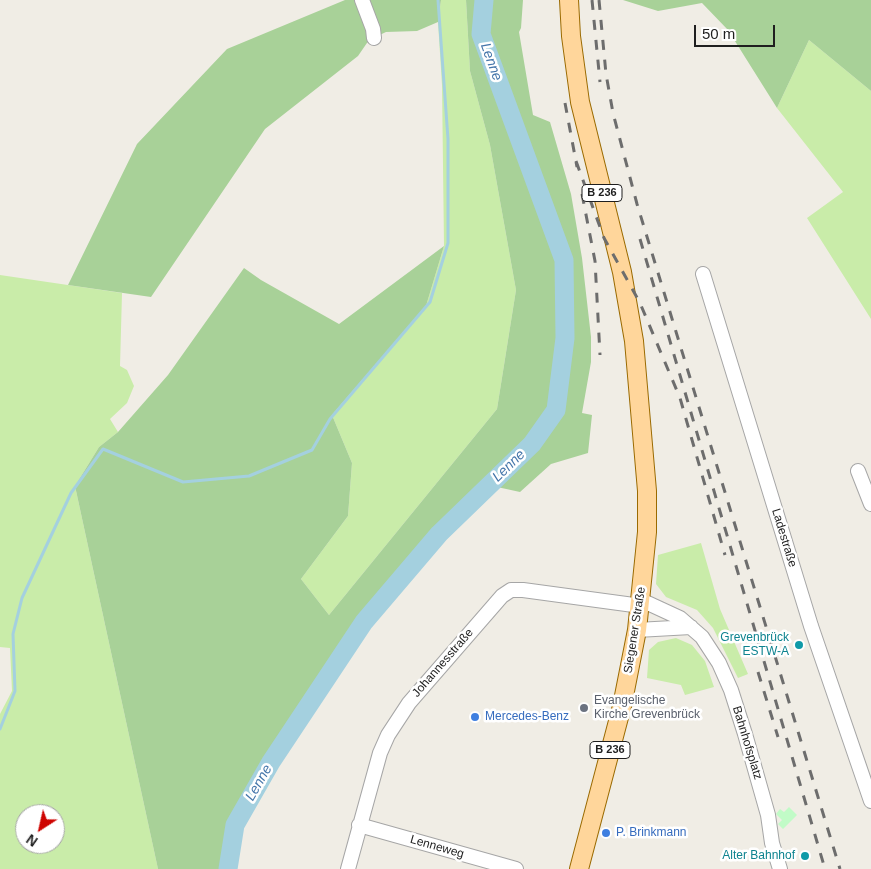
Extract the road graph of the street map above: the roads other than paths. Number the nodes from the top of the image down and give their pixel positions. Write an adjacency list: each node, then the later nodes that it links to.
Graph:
1 (362, 0): 3 (street)
2 (569, 0): 7 (main road, Siegener Straße / B 236)
3 (374, 38)
4 (703, 274): 10 (street, Ladestraße)
5 (858, 471): 6 (street)
6 (871, 504)
7 (641, 603): 8 (street, Bahnhofsplatz); 9 (main road, Siegener Straße / B 236); 11 (street, Johannesstraße)
8 (691, 627): 9 (street); 15 (street, Bahnhofsplatz)
9 (637, 630): 14 (main road, Siegener Straße / B 236)
10 (871, 801)
11 (359, 825): 12 (street, Johannesstraße); 13 (street, Lenneweg)
12 (348, 869)
13 (516, 869)
14 (579, 869)
15 (780, 869)

